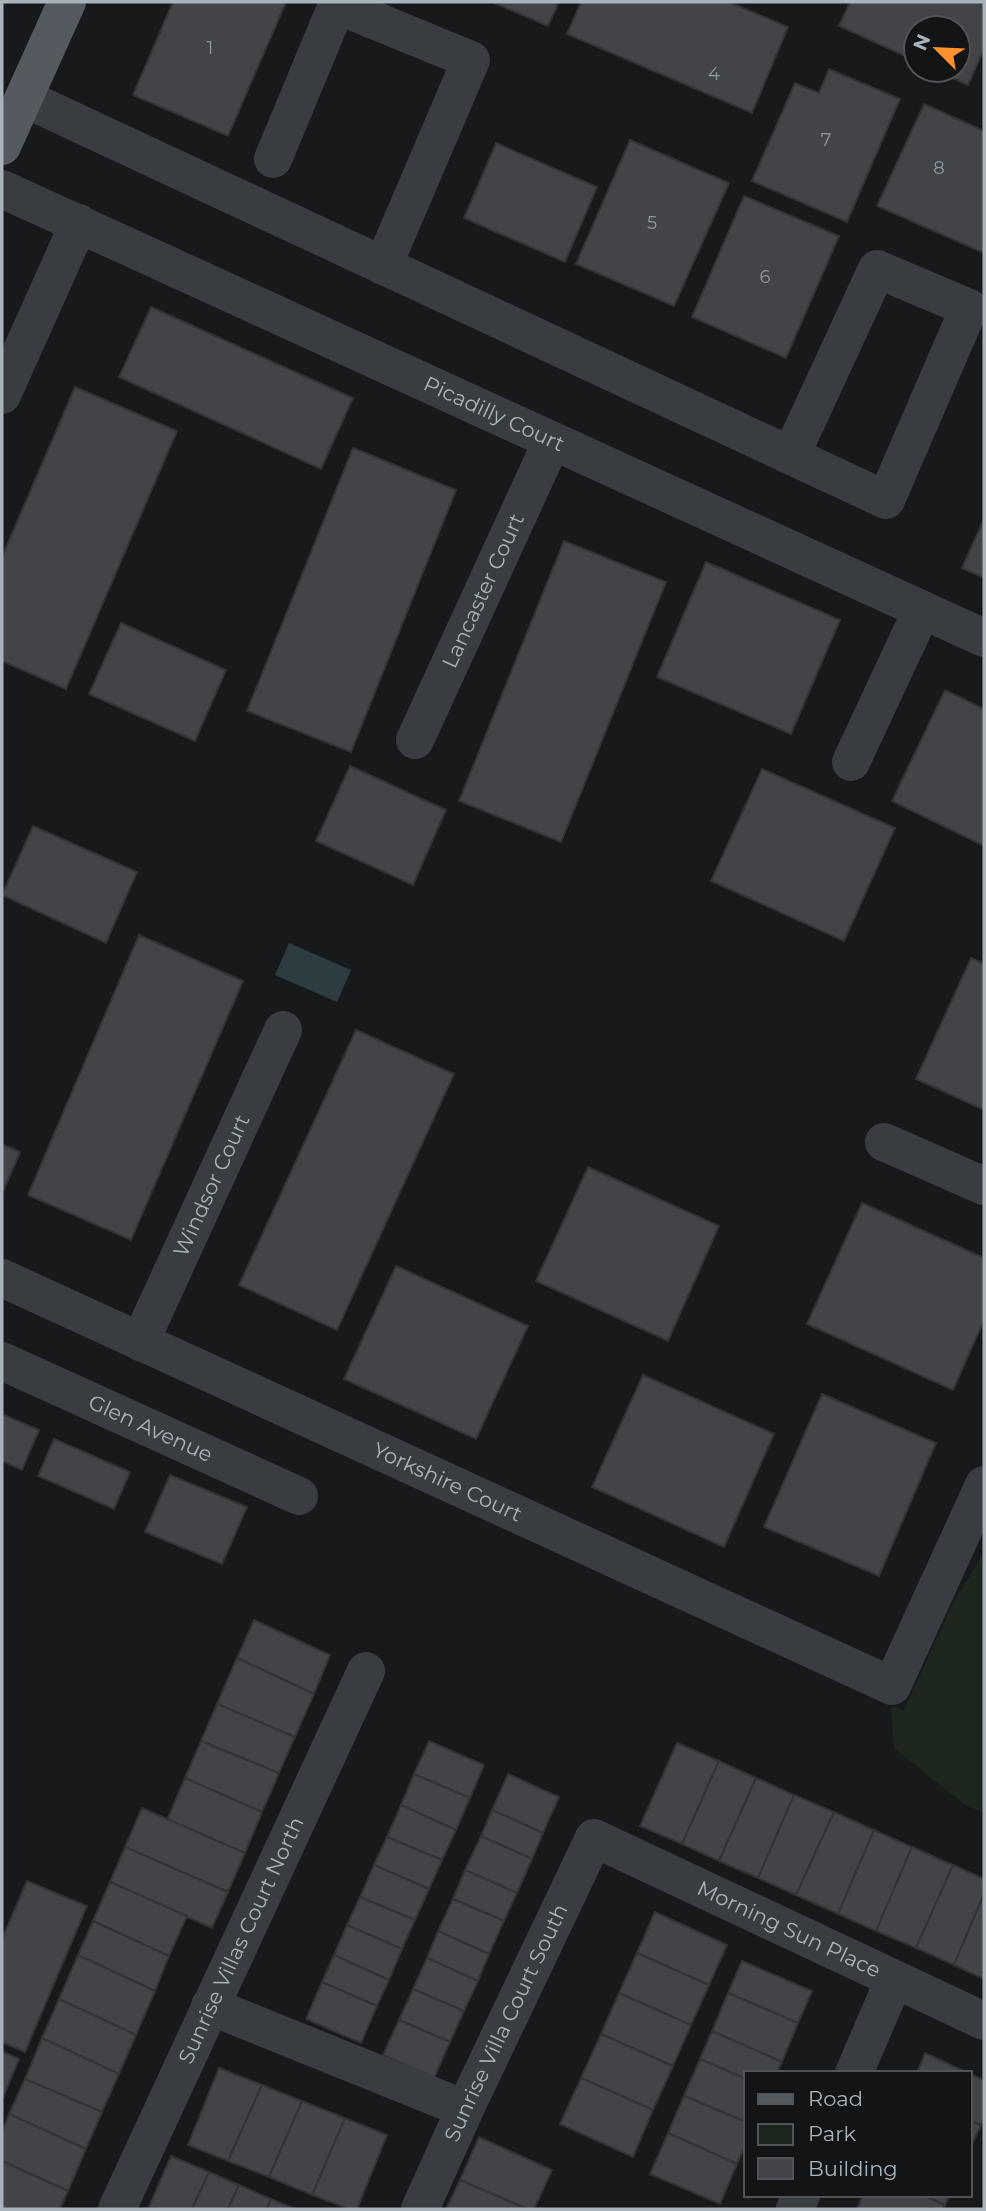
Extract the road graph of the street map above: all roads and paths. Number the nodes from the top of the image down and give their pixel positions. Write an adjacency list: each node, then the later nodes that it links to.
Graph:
1 (67, 2): 2 (main road)
2 (24, 98): 3 (main road); 7 (street)
3 (2, 146)
4 (273, 159): 7 (street)
5 (2, 189): 6 (street, Picadilly Court)
6 (79, 223): 8 (street); 9 (street, Picadilly Court)
7 (383, 266): 10 (street)
8 (2, 395)
9 (552, 441): 11 (street, Picadilly Court); 13 (street, Lancaster Court)
10 (790, 455): 10 (street)
11 (922, 610): 12 (street, Picadilly Court); 14 (street)
12 (984, 638)
13 (415, 740)
14 (851, 762)
15 (283, 1030): 19 (street, Windsor Court)
16 (884, 1142): 17 (street)
17 (984, 1186)
18 (2, 1278): 19 (street, Yorkshire Court)
19 (140, 1342): 21 (street, Yorkshire Court)
20 (2, 1361): 22 (street, Glen Avenue)
21 (984, 1485)
22 (299, 1496)
23 (366, 1671): 26 (street, Sunrise Villas Court North)
24 (594, 1838): 25 (street, Morning Sun Place); 29 (street, Sunrise Villa Court South)
25 (894, 1980): 27 (street, Morning Sun Place); 28 (street)
26 (210, 2006): 29 (street); 30 (street, Sunrise Villas Court North)
27 (984, 2021)
28 (855, 2071)
29 (465, 2109): 31 (street, Sunrise Villa Court South)
30 (117, 2209)
31 (420, 2209)

